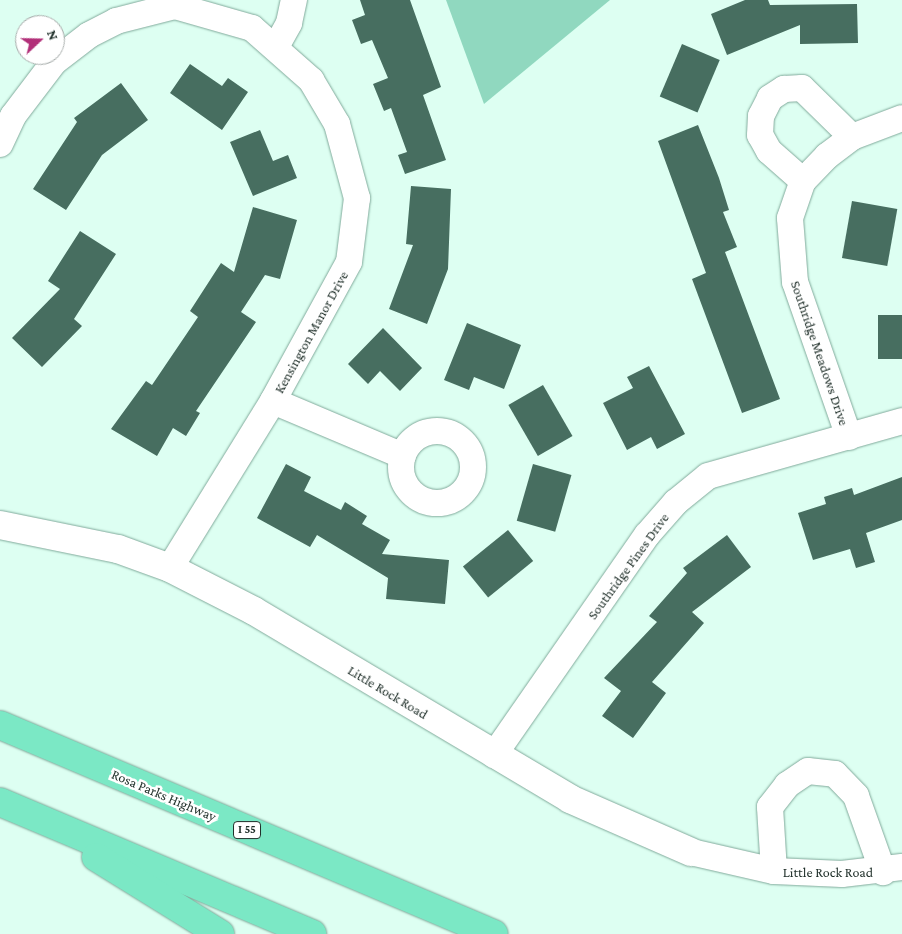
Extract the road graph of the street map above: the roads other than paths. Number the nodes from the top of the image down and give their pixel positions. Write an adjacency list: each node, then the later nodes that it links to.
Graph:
1 (294, 0): 3 (street)
2 (230, 9): 3 (street, Kensington Manor Drive); 6 (street, Kensington Manor Drive)
3 (277, 45): 8 (street, Kensington Manor Drive)
4 (902, 118): 5 (street, Southridge Meadows Drive)
5 (852, 137): 7 (street, Southridge Meadows Drive); 7 (street)
6 (0, 144)
7 (802, 182): 10 (street, Southridge Meadows Drive)
8 (273, 401): 11 (street); 13 (street, Kensington Manor Drive)
9 (902, 421): 10 (street, Southridge Pines Drive)
10 (849, 437): 15 (street, Southridge Pines Drive)
11 (403, 456)
12 (0, 524): 13 (street, Little Rock Road)
13 (170, 568): 15 (street, Little Rock Road)
14 (0, 725): 22 (highway, Rosa Parks Highway / I 55)
15 (494, 755): 17 (street, Little Rock Road)
16 (10, 806): 20 (highway); 21 (highway)
17 (691, 852): 19 (street, Little Rock Road)
18 (892, 870): 19 (street, Little Rock Road); 19 (street, Little Rock Road)
19 (774, 871)
20 (220, 934)
21 (312, 934)
22 (494, 934)

